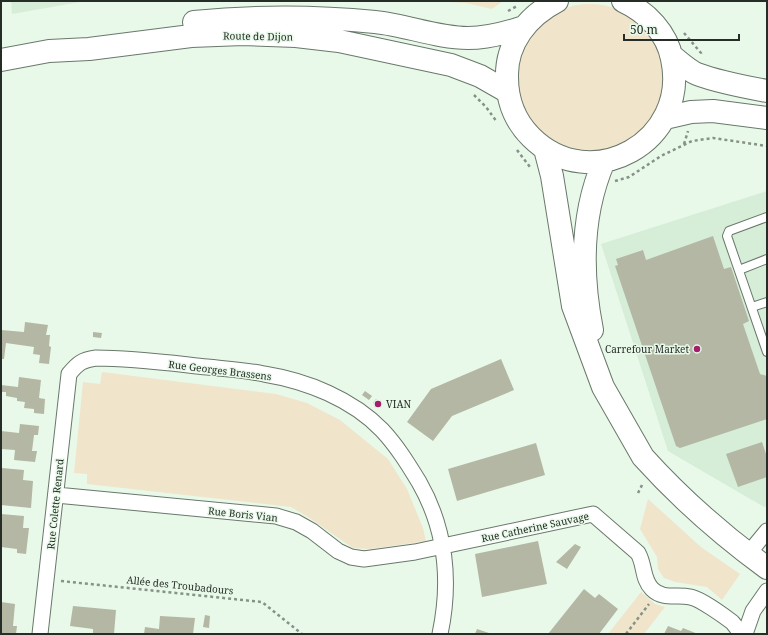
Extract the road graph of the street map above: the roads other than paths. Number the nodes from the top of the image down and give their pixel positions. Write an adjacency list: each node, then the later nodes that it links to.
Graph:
1 (557, 1): 3 (main road)
2 (629, 2): 5 (main road)
3 (524, 26): 4 (main road); 8 (main road)
4 (50, 51): 6 (main road, Route de Dijon); 8 (main road, Route de Dijon)
5 (672, 56): 7 (main road); 9 (main road)
6 (1, 60)
7 (767, 91)
8 (508, 92): 11 (main road)
9 (665, 118): 10 (main road); 12 (main road)
10 (767, 118)
11 (545, 149): 12 (main road); 21 (main road)
12 (604, 161): 21 (main road)
13 (767, 218): 15 (lane)
14 (767, 259): 15 (lane)
15 (739, 270): 17 (lane)
16 (767, 302): 17 (lane)
17 (752, 307): 18 (lane)
18 (765, 340): 19 (lane)
19 (767, 352)
20 (69, 374): 22 (street, Rue Colette Renard); 24 (street, Rue Georges Brassens)
21 (603, 386): 25 (main road)
22 (56, 495): 24 (street, Rue Boris Vian); 28 (street, Rue Colette Renard)
23 (767, 531): 25 (street)
24 (443, 546): 29 (street, Rue Georges Brassens); 30 (street, Rue Catherine Sauvage)
25 (748, 554): 26 (main road)
26 (767, 568)
27 (767, 591): 31 (street)
28 (40, 634)
29 (440, 634)
30 (741, 634)
31 (745, 634)

